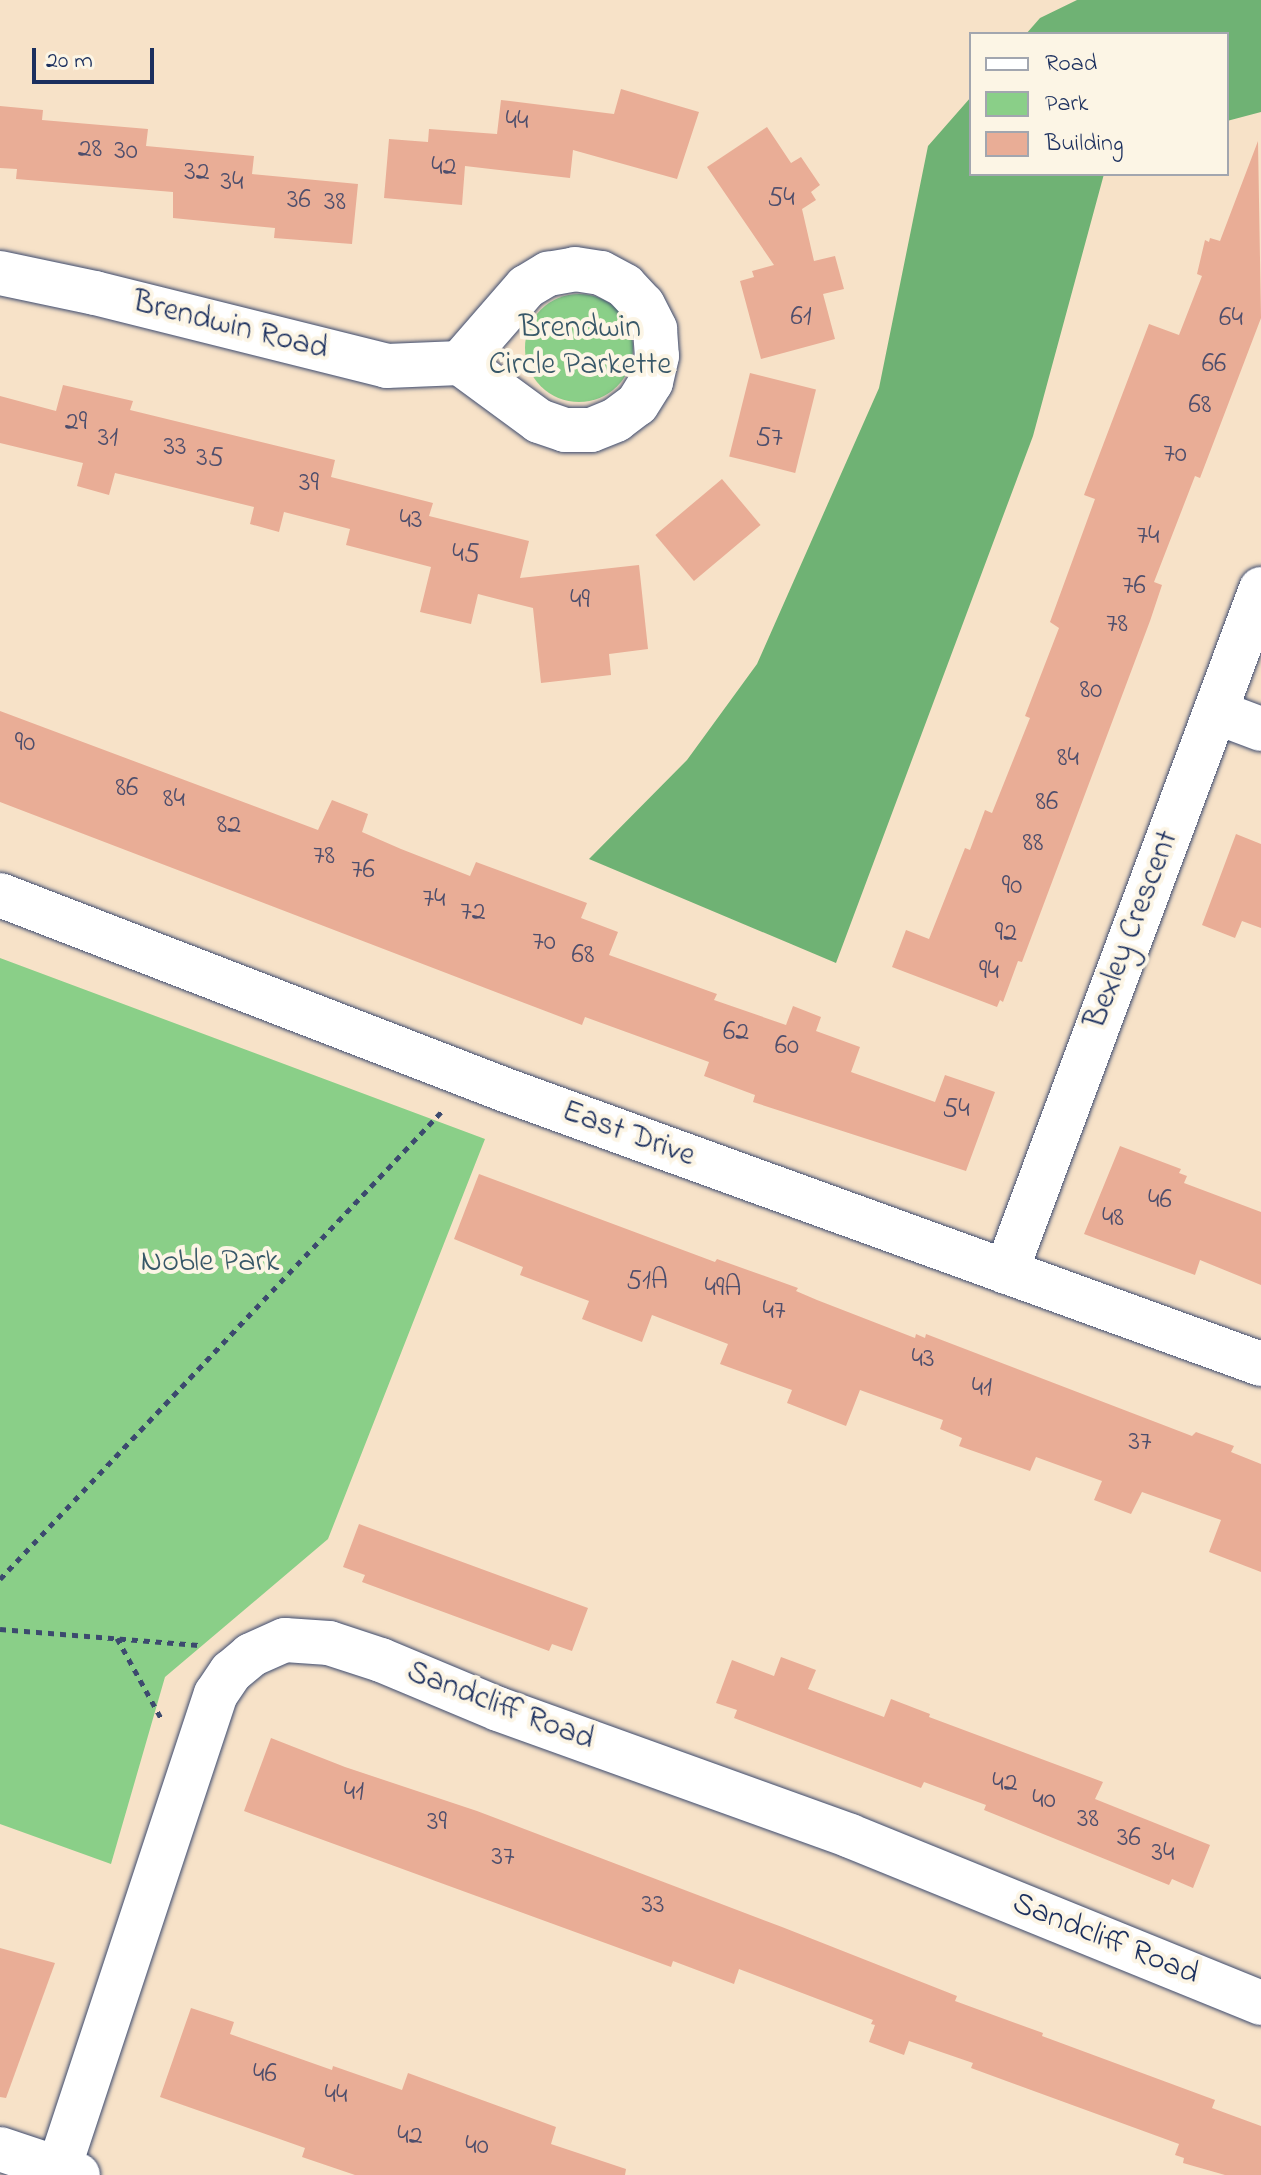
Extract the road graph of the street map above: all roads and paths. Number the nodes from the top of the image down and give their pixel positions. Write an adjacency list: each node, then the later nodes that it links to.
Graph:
1 (0, 273): 2 (street, Brendwin Road)
2 (460, 363)
3 (1261, 589): 4 (street, Bexley Crescent)
4 (1216, 712): 5 (street); 8 (street, Bexley Crescent)
5 (1261, 729)
6 (0, 895): 7 (street, East Drive)
7 (474, 1078): 8 (street, East Drive); 10 (path)
8 (1006, 1272): 9 (street, East Drive)
9 (1261, 1364)
10 (0, 1579)
11 (0, 1629): 12 (path)
12 (116, 1637): 13 (path); 14 (path)
13 (251, 1655): 15 (street, Sandcliff Road); 17 (street, Sandcliff Road)
14 (164, 1723)
15 (1261, 2003)
16 (0, 2149): 17 (street)
17 (69, 2171)

